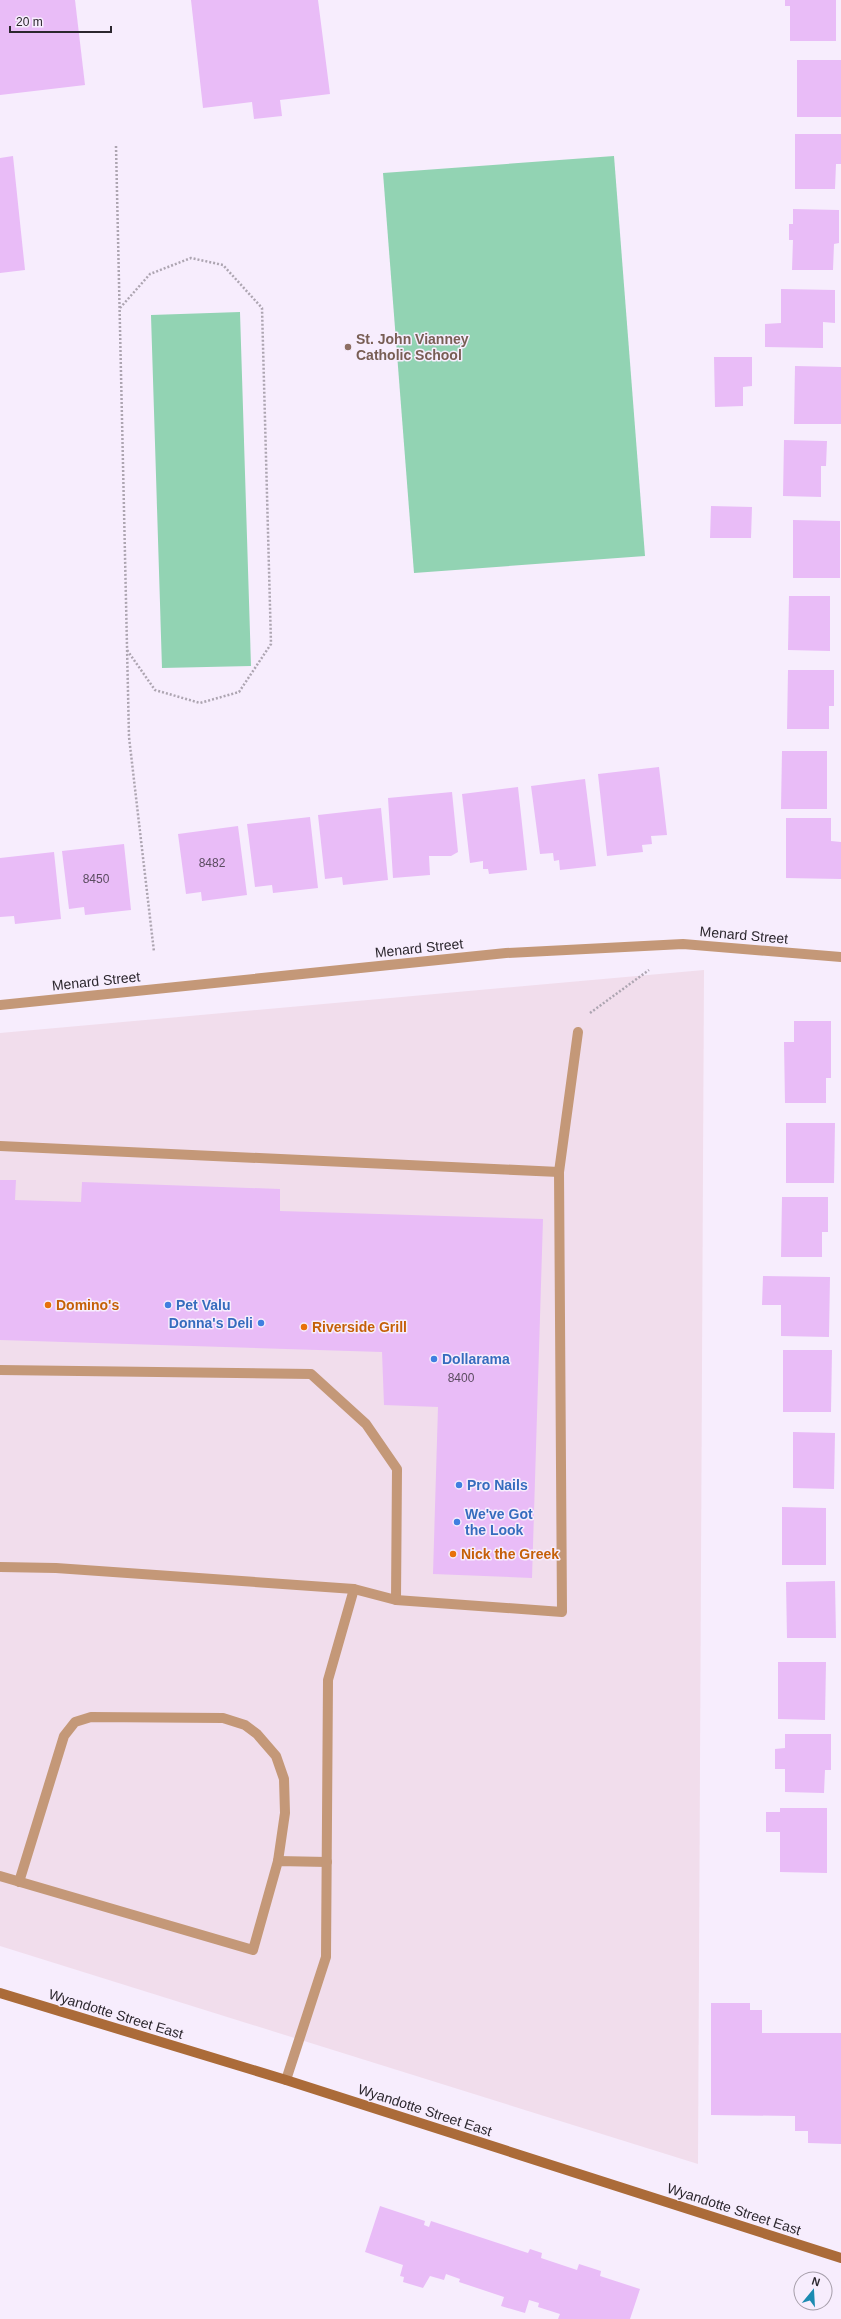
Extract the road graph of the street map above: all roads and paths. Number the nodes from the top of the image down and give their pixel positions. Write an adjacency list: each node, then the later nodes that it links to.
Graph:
1 (116, 146): 2 (path)
2 (119, 308): 3 (path); 3 (path)
3 (127, 650): 4 (path)
4 (154, 952)
5 (841, 957): 7 (street, Menard Street)
6 (652, 968): 8 (path)
7 (0, 1005)
8 (578, 1032): 10 (street)
9 (0, 1146): 10 (street)
10 (559, 1172): 14 (street)
11 (0, 1370): 14 (street)
12 (0, 1567): 13 (street)
13 (354, 1589): 14 (street); 16 (street)
14 (396, 1600)
15 (278, 1860): 16 (street); 18 (street); 18 (street)
16 (327, 1862): 20 (street)
17 (0, 1876): 18 (street)
18 (19, 1882)
19 (0, 1993): 20 (street, Wyandotte Street East)
20 (286, 2080): 21 (street, Wyandotte Street East)
21 (841, 2258)

